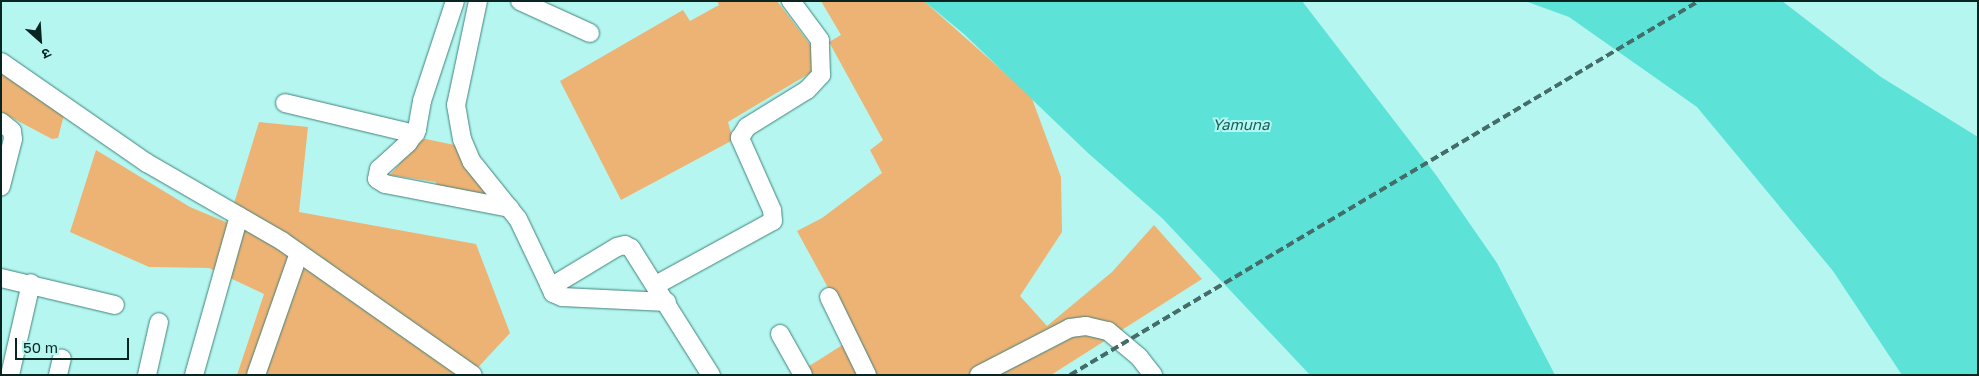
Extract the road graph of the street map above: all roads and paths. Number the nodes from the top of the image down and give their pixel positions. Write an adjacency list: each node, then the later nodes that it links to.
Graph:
1 (455, 1): 9 (street)
2 (478, 1): 11 (street)
3 (520, 1): 5 (street)
4 (791, 1): 17 (street)
5 (590, 33)
6 (1, 62): 12 (street)
7 (285, 102): 9 (street)
8 (1, 122): 10 (street)
9 (415, 134): 11 (street)
10 (1, 186)
11 (510, 208): 16 (street)
12 (239, 216): 13 (street); 25 (street)
13 (299, 253): 26 (street); 27 (street)
14 (1, 278): 15 (street)
15 (31, 283): 20 (street); 23 (street)
16 (548, 284): 17 (street); 19 (street)
17 (656, 285): 19 (street)
18 (828, 297): 30 (street)
19 (667, 302): 28 (street)
20 (115, 305)
21 (159, 322): 24 (street)
22 (780, 334): 29 (street)
23 (10, 375)
24 (147, 375)
25 (194, 375)
26 (256, 375)
27 (472, 375)
28 (711, 375)
29 (803, 375)
30 (867, 375)
31 (979, 375): 32 (street)
32 (1153, 375)

